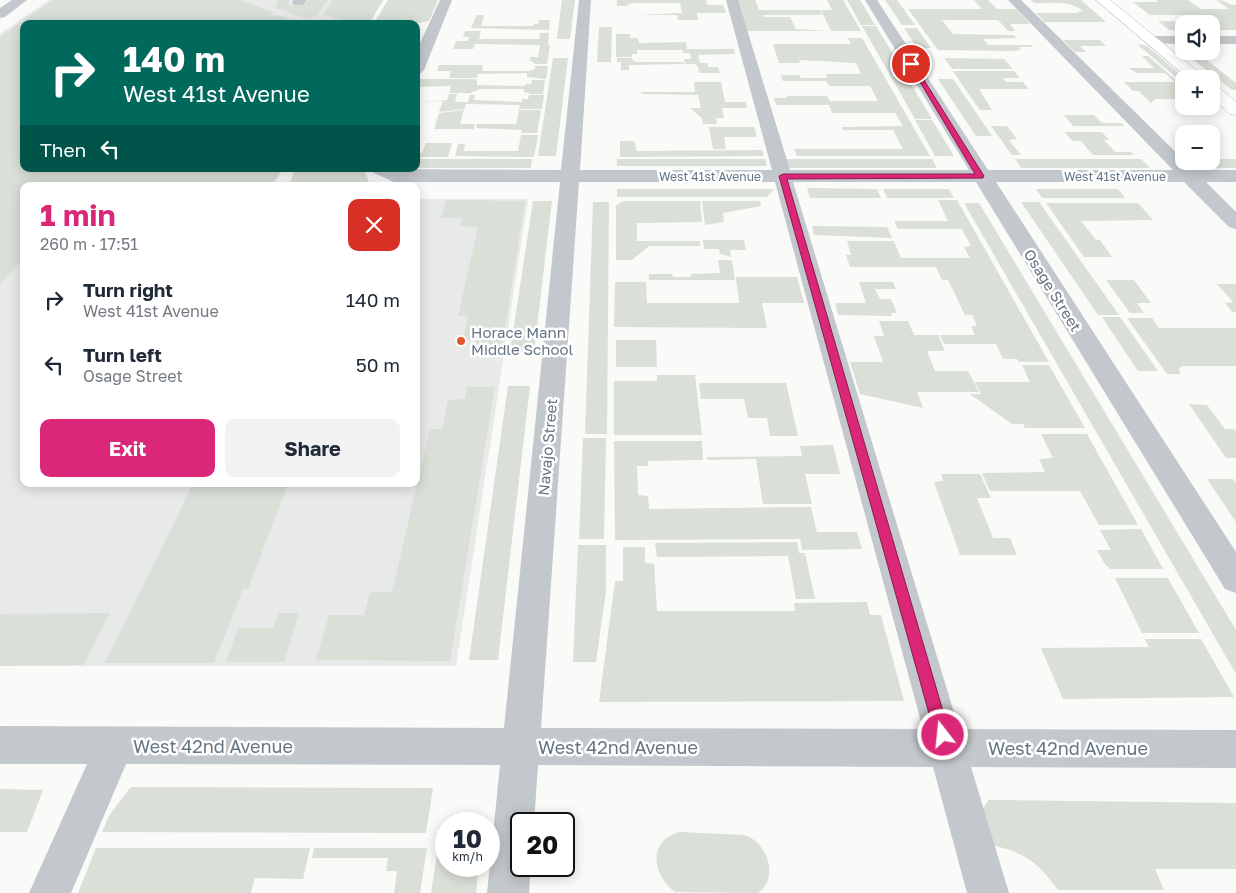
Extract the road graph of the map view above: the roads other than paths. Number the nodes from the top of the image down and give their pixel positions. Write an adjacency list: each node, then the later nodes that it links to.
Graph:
1 (21, 0): 8 (street)
2 (446, 0): 13 (street)
3 (585, 0): 18 (street, Navajo Street)
4 (732, 0): 19 (street)
5 (871, 0): 20 (street, Osage Street)
6 (1014, 0): 21 (street)
7 (1102, 0): 9 (main road)
8 (0, 14)
9 (1151, 40): 10 (street); 14 (main road)
10 (1175, 40)
11 (1220, 40): 12 (street)
12 (1236, 40)
13 (420, 61)
14 (1187, 70)
15 (1220, 97): 16 (main road)
16 (1236, 110)
17 (388, 172): 18 (street, West 41st Avenue)
18 (571, 176): 19 (street, West 41st Avenue); 27 (street, Navajo Street)
19 (783, 176): 20 (street, West 41st Avenue); 28 (street)
20 (981, 176): 21 (street, West 41st Avenue); 24 (street, Osage Street)
21 (1189, 176): 22 (street, West 41st Avenue); 23 (street)
22 (1236, 176)
23 (1236, 223)
24 (1236, 579)
25 (0, 745): 26 (street, West 42nd Avenue)
26 (115, 745): 27 (street, West 42nd Avenue); 30 (street)
27 (520, 746): 28 (street, West 42nd Avenue); 31 (street, Navajo Street)
28 (946, 748): 29 (street, West 42nd Avenue); 32 (street)
29 (1236, 749)
30 (50, 893)
31 (508, 893)
32 (988, 893)

